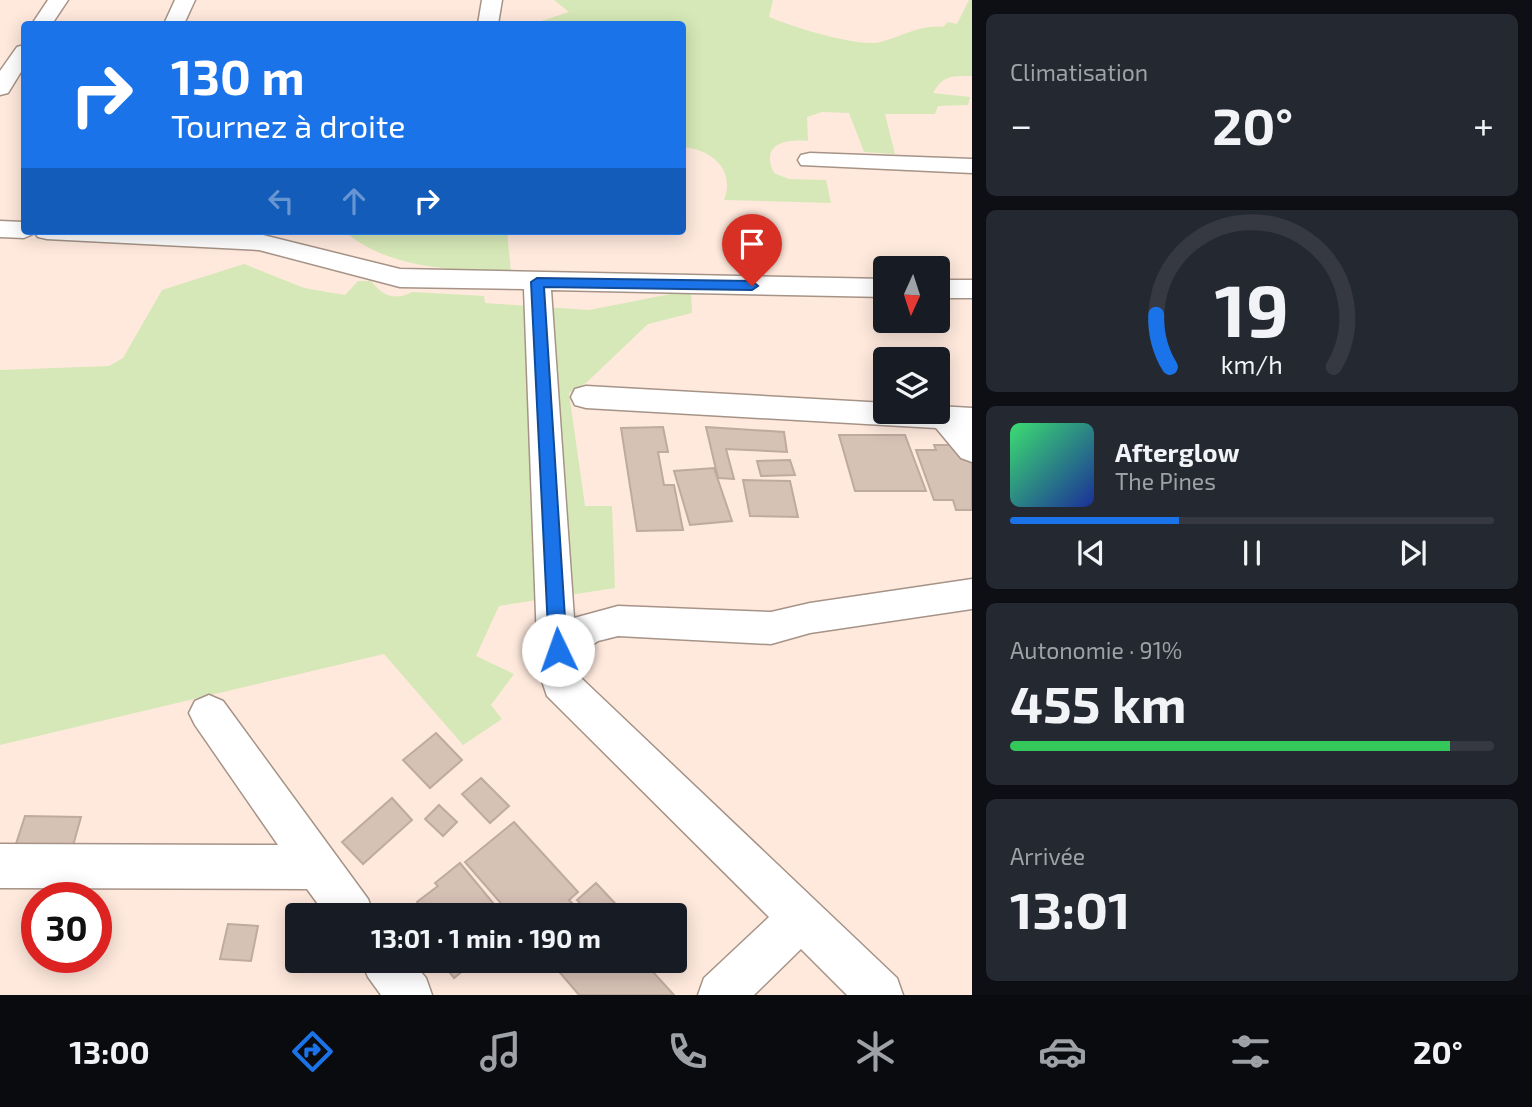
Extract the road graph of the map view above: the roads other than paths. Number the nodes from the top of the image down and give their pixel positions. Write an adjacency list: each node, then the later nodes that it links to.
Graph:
1 (58, 0): 4 (street)
2 (185, 0): 5 (street)
3 (492, 0): 6 (street)
4 (44, 21)
5 (175, 21)
6 (488, 21)
7 (21, 56): 8 (street)
8 (0, 88)
9 (810, 160): 10 (street)
10 (972, 166)
11 (0, 229): 12 (street)
12 (21, 230)
13 (194, 235): 14 (street)
14 (261, 237): 15 (street)
15 (537, 282): 16 (street); 23 (street)
16 (873, 288)
17 (950, 289): 18 (street)
18 (972, 289)
19 (586, 397): 20 (street)
20 (957, 417): 21 (street)
21 (972, 450)
22 (972, 594): 23 (street)
23 (558, 650): 28 (street)
24 (209, 713): 26 (street)
25 (0, 866): 26 (street)
26 (318, 867): 27 (street)
27 (344, 903)
28 (801, 918): 31 (street); 32 (street)
29 (393, 973): 30 (street)
30 (409, 995)
31 (720, 995)
32 (880, 995)

